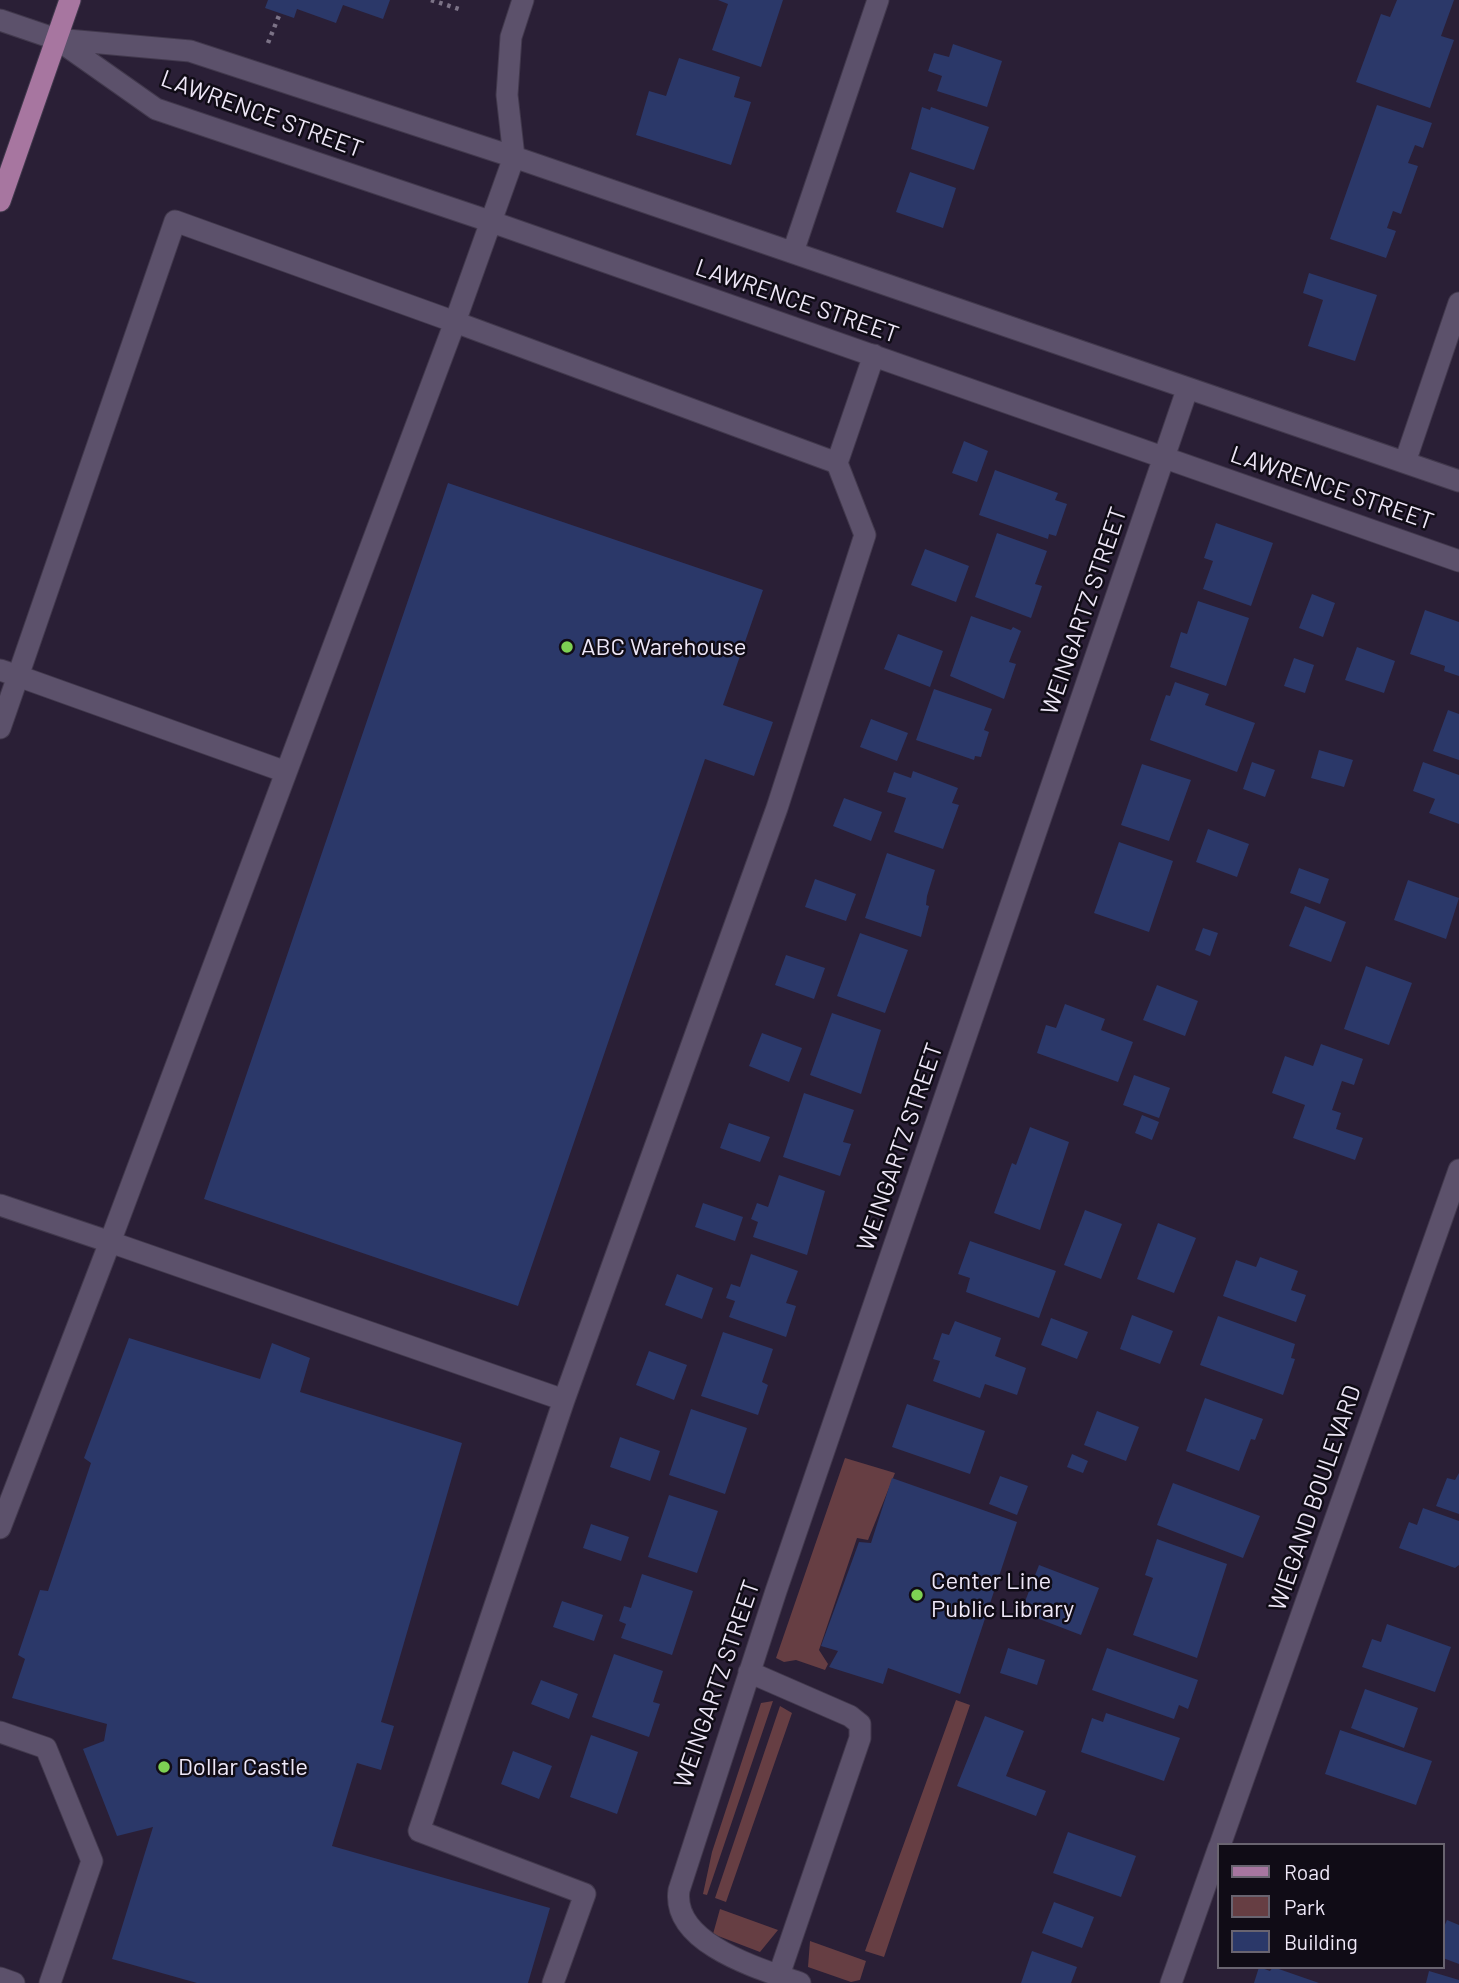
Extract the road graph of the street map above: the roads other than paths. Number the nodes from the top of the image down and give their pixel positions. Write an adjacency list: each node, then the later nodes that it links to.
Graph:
1 (70, 0): 5 (main road)
2 (523, 0): 6 (street)
3 (878, 0): 9 (street)
4 (0, 20): 5 (street)
5 (56, 39): 6 (street, LAWRENCE STREET); 7 (main road); 8 (street, LAWRENCE STREET)
6 (514, 157): 8 (street); 9 (street, LAWRENCE STREET)
7 (0, 201)
8 (492, 222): 11 (street); 12 (street, LAWRENCE STREET)
9 (793, 252): 13 (street, LAWRENCE STREET)
10 (1459, 303): 15 (street)
11 (455, 322): 16 (street); 19 (street); 21 (street)
12 (874, 355): 14 (street, LAWRENCE STREET); 16 (street)
13 (1187, 390): 14 (street, WEINGARTZ STREET); 15 (street, LAWRENCE STREET)
14 (1164, 457): 18 (street, LAWRENCE STREET); 27 (street, WEINGARTZ STREET)
15 (1405, 462): 17 (street, LAWRENCE STREET)
16 (837, 463): 25 (street)
17 (1459, 481)
18 (1459, 561)
19 (9, 673): 20 (street); 21 (street)
20 (0, 728)
21 (286, 772): 24 (street)
22 (1459, 1170): 29 (street, WIEGAND BOULEVARD)
23 (0, 1205): 24 (street)
24 (110, 1242): 25 (street); 26 (street)
25 (564, 1400): 35 (street)
26 (0, 1528)
27 (749, 1672): 31 (street, WEINGARTZ STREET); 31 (street)
28 (0, 1732): 34 (street)
29 (1221, 1843)
30 (1218, 1852): 37 (street, WIEGAND BOULEVARD)
31 (779, 1975): 36 (street)
32 (0, 1978): 33 (street)
33 (14, 1983)
34 (50, 1983)
35 (553, 1983)
36 (800, 1983)
37 (1171, 1983)

